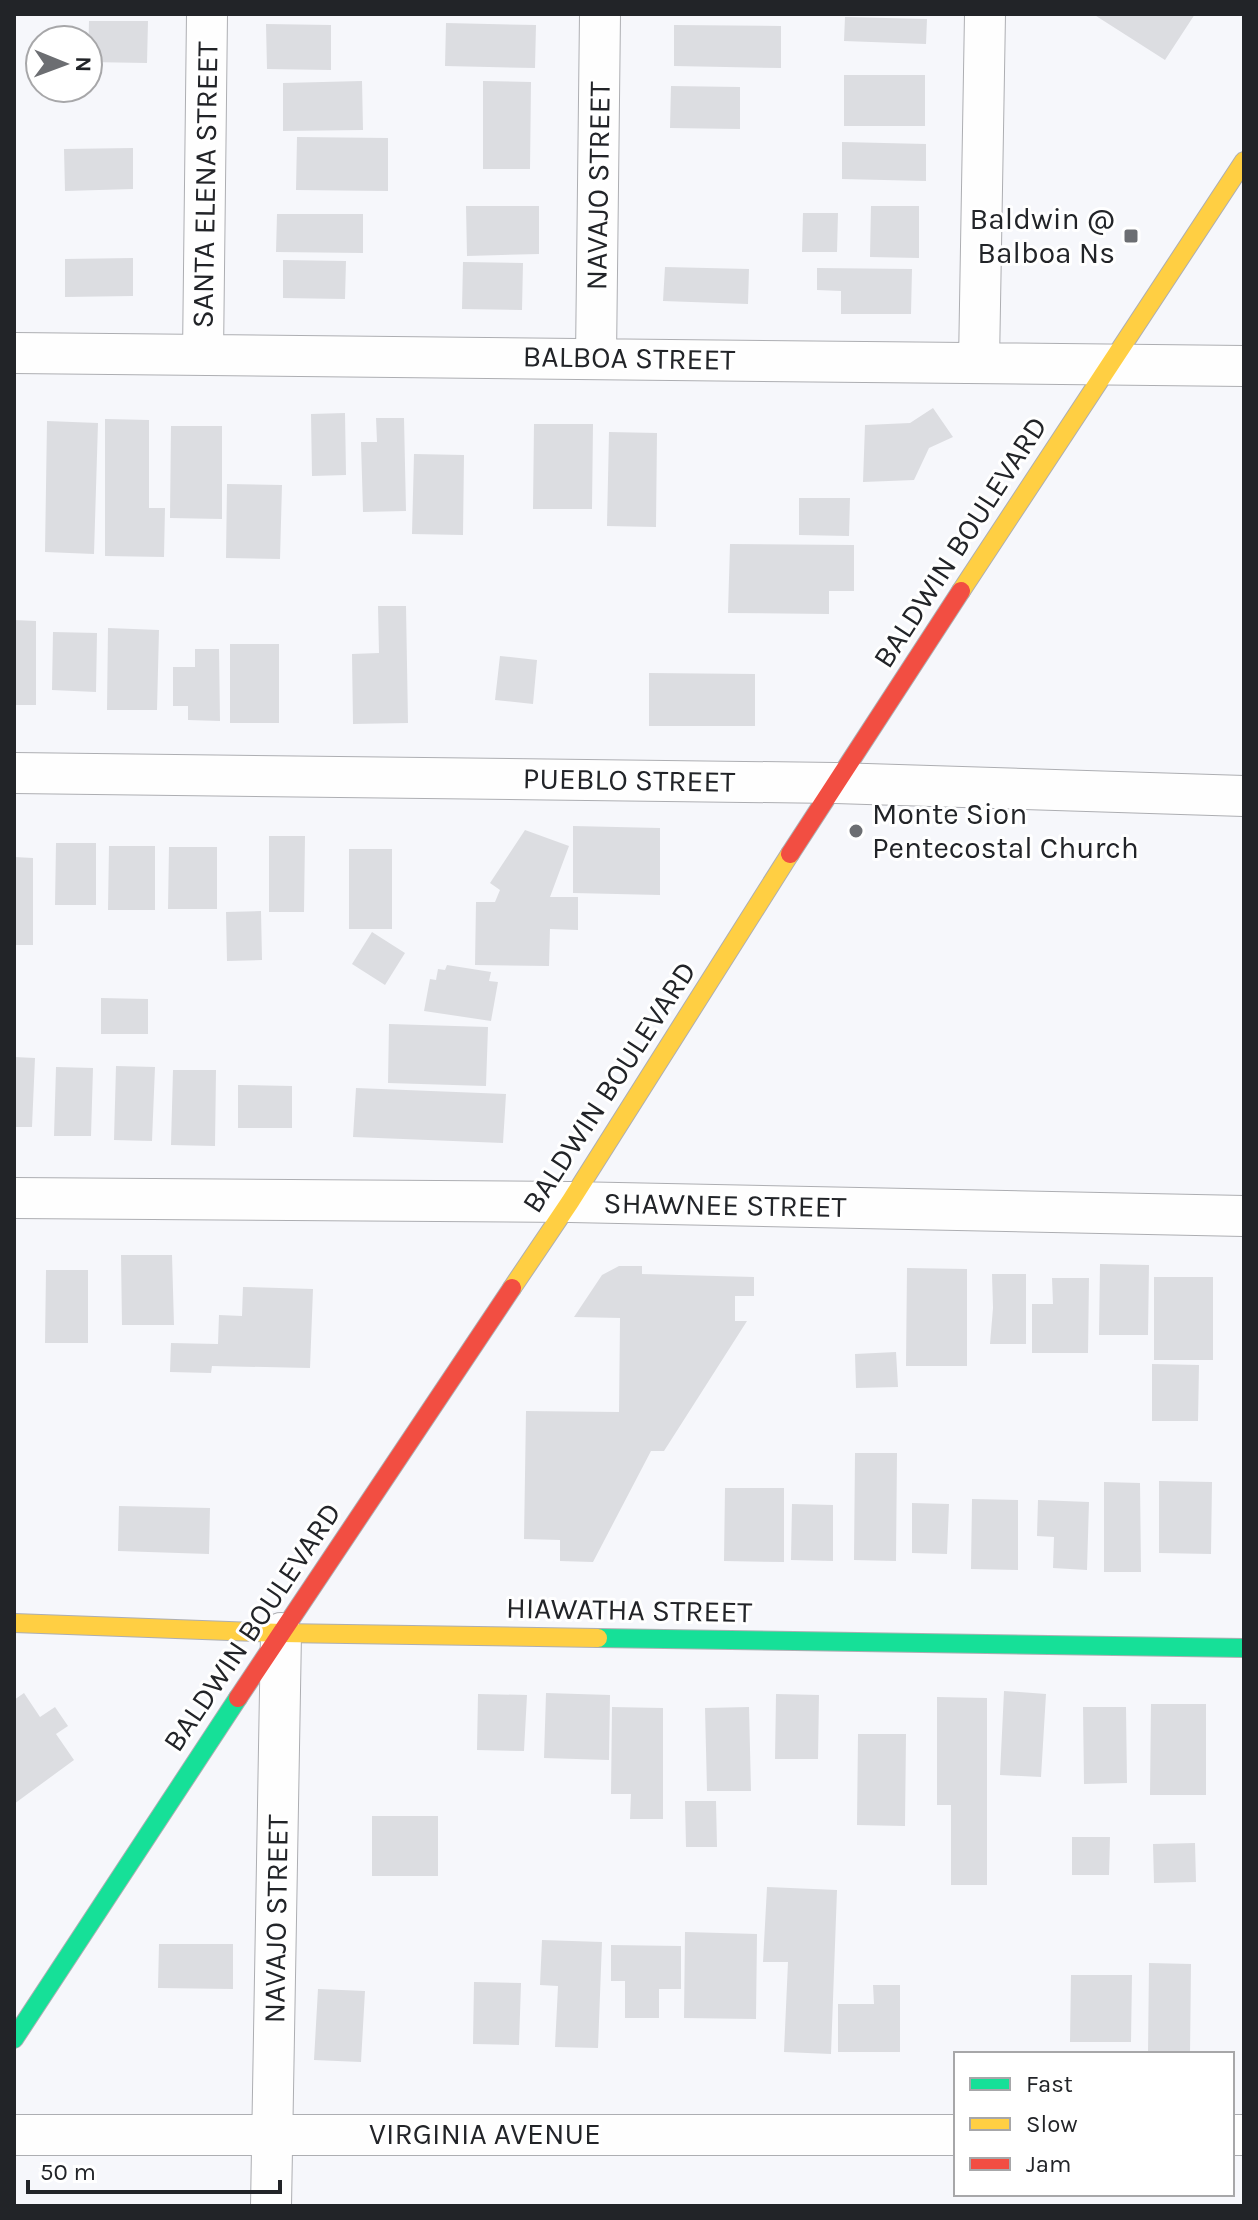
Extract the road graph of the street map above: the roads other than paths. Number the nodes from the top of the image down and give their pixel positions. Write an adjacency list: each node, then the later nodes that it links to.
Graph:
1 (207, 14): 6 (street, SANTA ELENA STREET)
2 (600, 14): 7 (street, NAVAJO STREET)
3 (985, 14): 8 (street)
4 (1244, 161): 9 (main road, BALDWIN BOULEVARD)
5 (14, 353): 6 (street, BALBOA STREET)
6 (203, 355): 7 (street, BALBOA STREET)
7 (596, 358): 8 (street, BALBOA STREET)
8 (979, 363): 9 (street, BALBOA STREET)
9 (1108, 366): 10 (street, BALBOA STREET); 12 (main road, BALDWIN BOULEVARD)
10 (1244, 366)
11 (14, 773): 12 (street, PUEBLO STREET)
12 (835, 783): 13 (street, PUEBLO STREET); 15 (main road, BALDWIN BOULEVARD)
13 (1244, 796)
14 (14, 1198): 15 (street, SHAWNEE STREET)
15 (570, 1202): 16 (street, SHAWNEE STREET); 18 (main road, BALDWIN BOULEVARD)
16 (1244, 1216)
17 (14, 1623): 18 (main road, HIAWATHA STREET)
18 (281, 1633): 19 (main road, HIAWATHA STREET); 20 (main road, BALDWIN BOULEVARD); 21 (street, NAVAJO STREET)
19 (1244, 1648)
20 (14, 2039)
21 (272, 2134): 22 (street, VIRGINIA AVENUE); 23 (street, VIRGINIA AVENUE); 24 (street, NAVAJO STREET)
22 (14, 2135)
23 (954, 2135)
24 (271, 2206)

